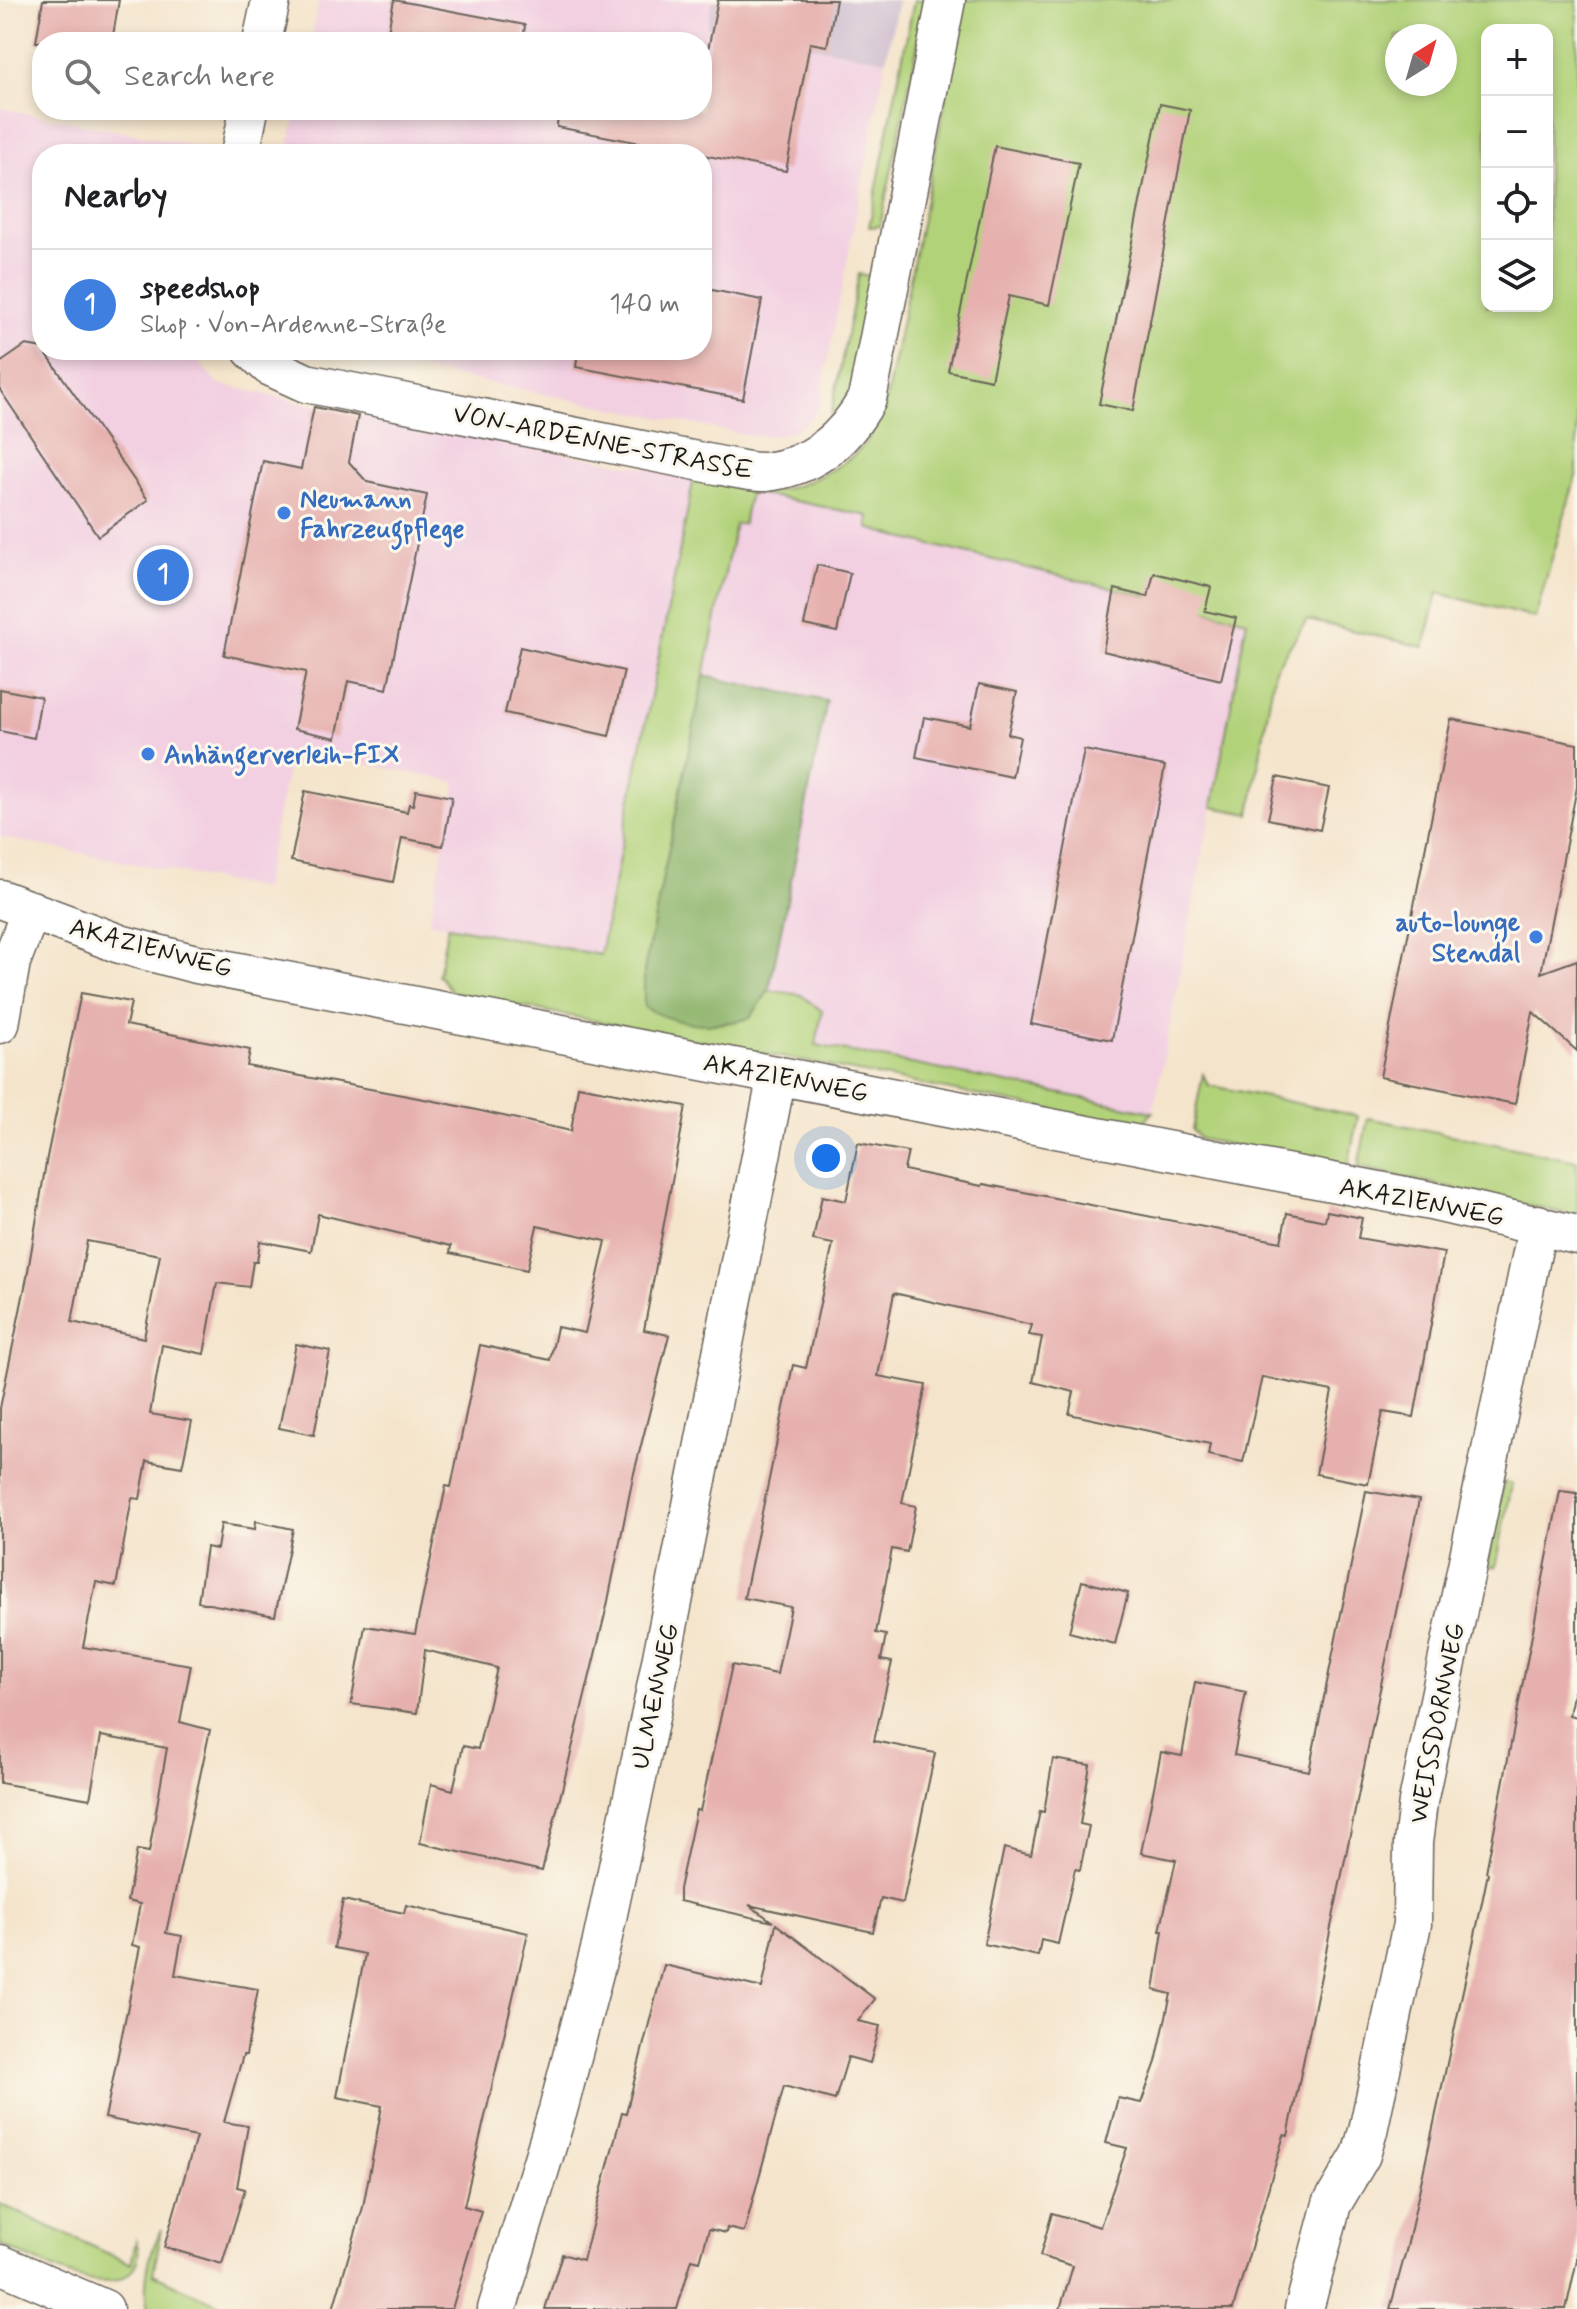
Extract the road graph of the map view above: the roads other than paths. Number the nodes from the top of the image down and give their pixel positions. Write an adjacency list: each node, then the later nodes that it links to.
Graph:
1 (271, 0): 3 (street)
2 (946, 0): 6 (street, VON-ARDENNE-STRASSE)
3 (264, 32)
4 (247, 120): 5 (street)
5 (242, 144)
6 (263, 360)
7 (16, 904): 8 (street); 9 (street, AKAZIENWEG)
8 (0, 1024)
9 (777, 1075): 10 (street, AKAZIENWEG); 14 (street, ULMENWEG)
10 (1538, 1224): 11 (street, AKAZIENWEG); 15 (street, WEISSDORNWEG)
11 (1577, 1235)
12 (0, 2264): 13 (street)
13 (104, 2309)
14 (497, 2309)
15 (1304, 2309)

